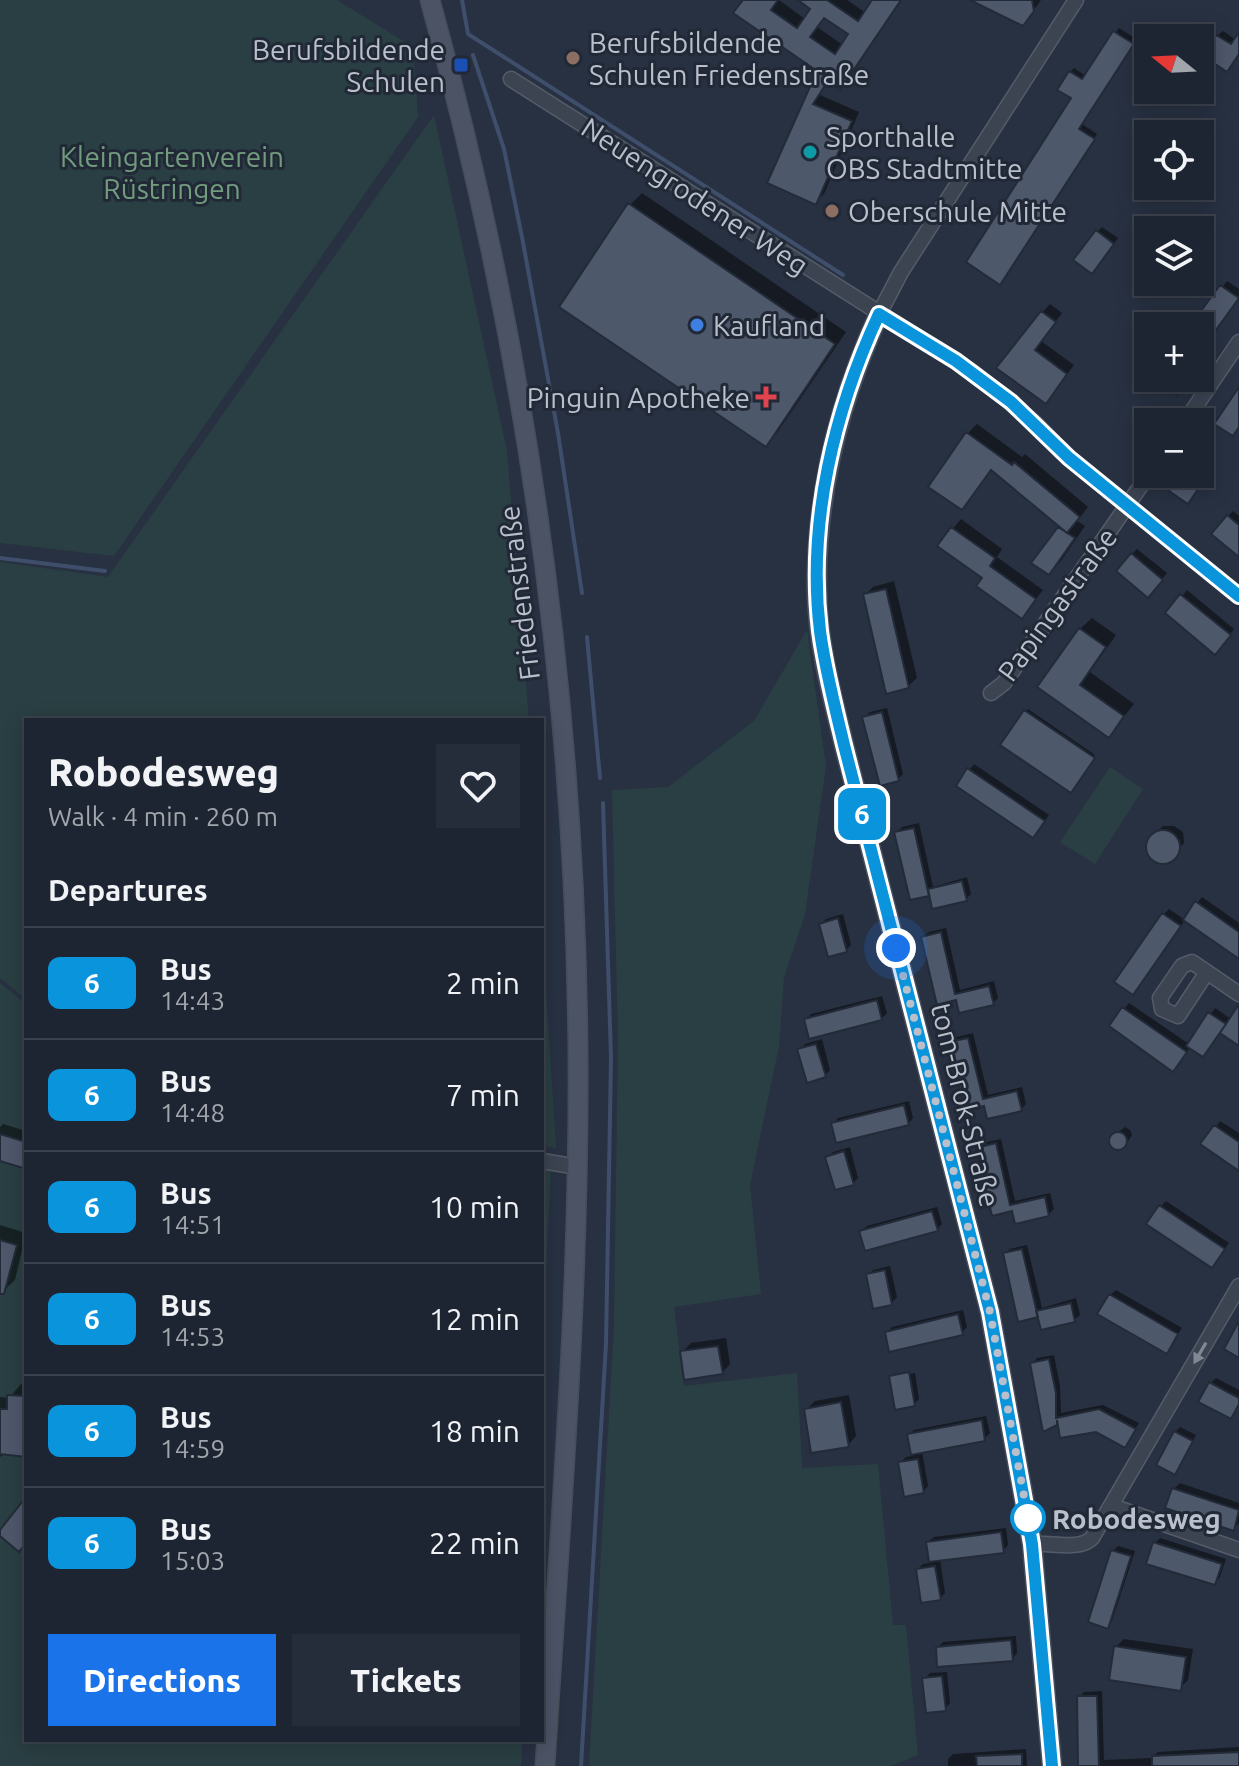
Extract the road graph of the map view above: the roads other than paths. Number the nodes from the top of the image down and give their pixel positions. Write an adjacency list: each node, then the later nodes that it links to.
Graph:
1 (430, 0): 14 (main road, Friedenstraße)
2 (1076, 0): 4 (street, tom-Brok-Straße)
3 (511, 79): 4 (street, Neuengrodener Weg)
4 (879, 314): 8 (street, Neuengrodener Weg); 17 (main road, tom-Brok-Straße)
5 (1239, 342): 6 (street)
6 (1194, 408)
7 (1140, 488): 8 (street, Papingastraße)
8 (1128, 505): 9 (street, Neuengrodener Weg); 10 (street, Papingastraße)
9 (1239, 596)
10 (991, 693)
11 (1207, 972): 12 (street)
12 (1239, 994)
13 (544, 1161): 14 (street)
14 (578, 1167): 19 (main road, Friedenstraße)
15 (1239, 1286): 16 (street, one-way to 16)
16 (1112, 1506): 17 (street); 18 (street)
17 (1032, 1544): 20 (main road, tom-Brok-Straße)
18 (1239, 1550)
19 (545, 1766)
20 (1052, 1766)

